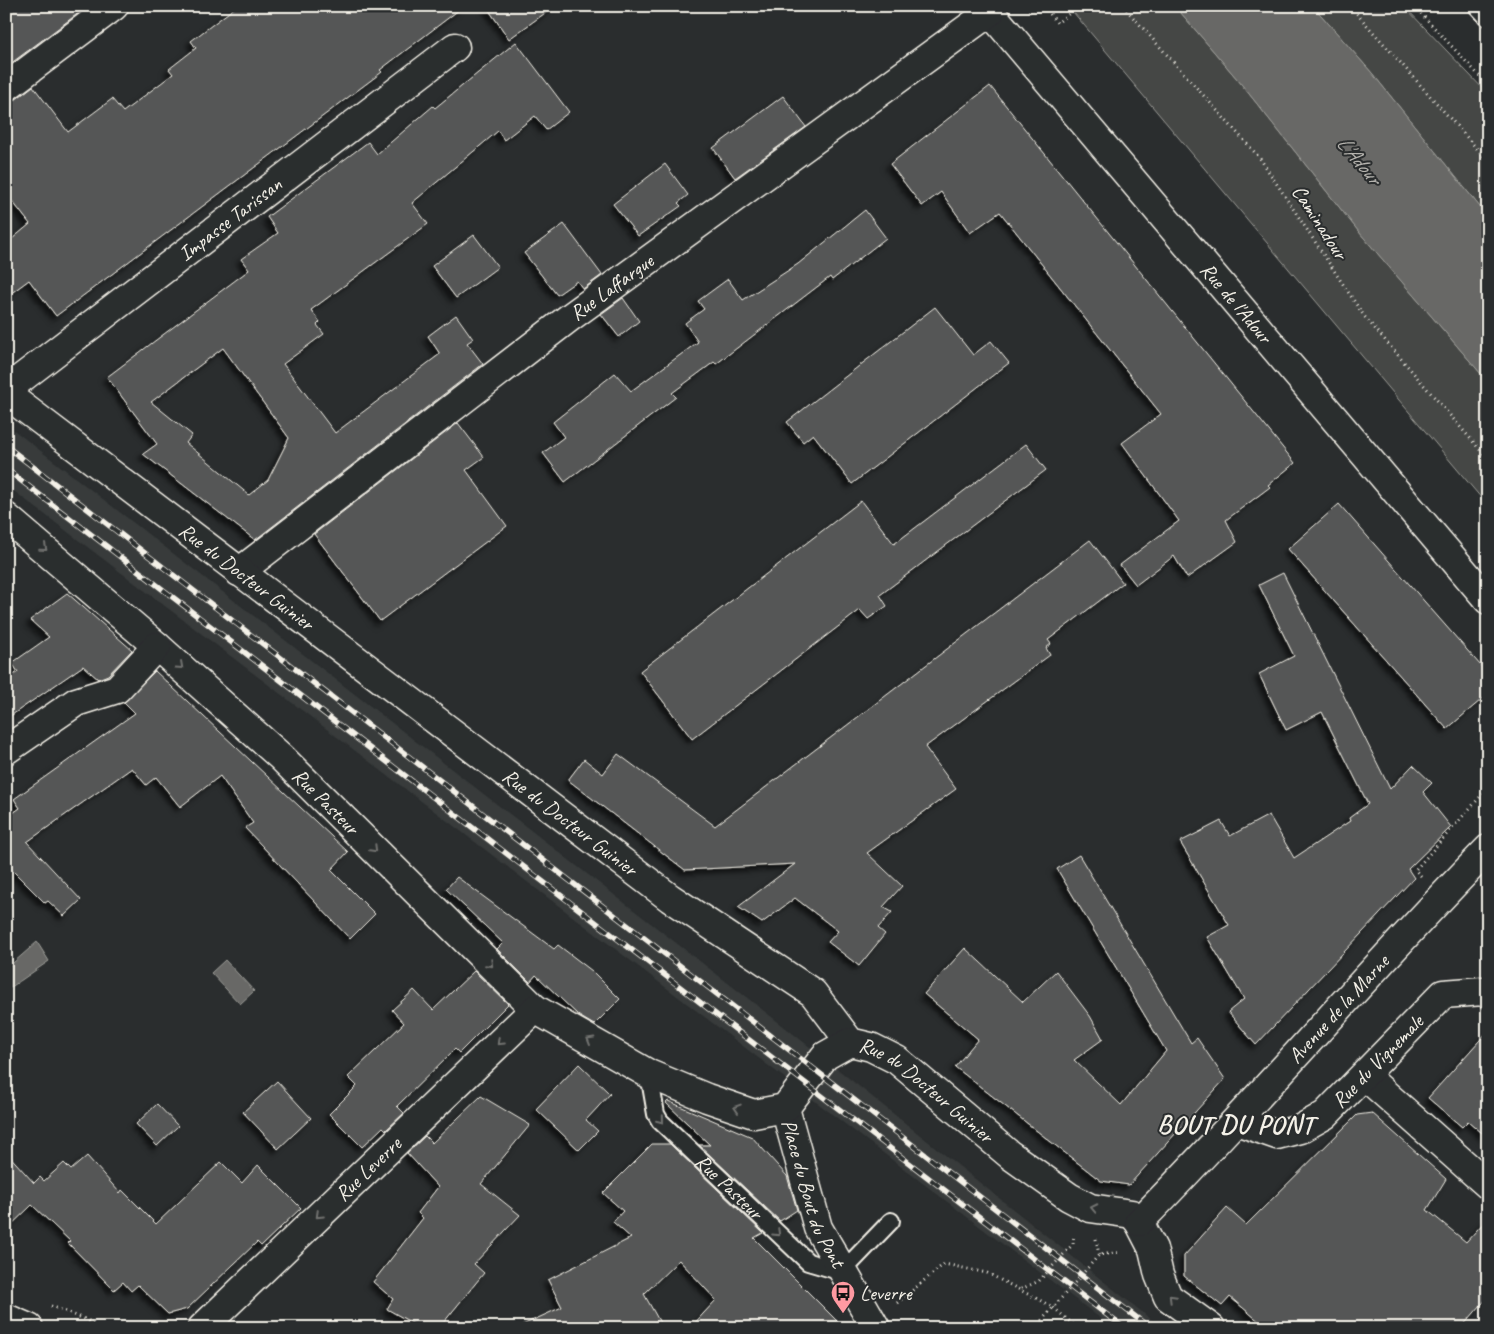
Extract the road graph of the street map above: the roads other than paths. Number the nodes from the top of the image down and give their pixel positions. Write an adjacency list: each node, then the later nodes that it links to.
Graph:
1 (114, 6): 6 (street)
2 (1477, 6): 4 (lane)
3 (988, 9): 10 (street, Rue Laffargue); 11 (street, Rue de l'Adour)
4 (1488, 18)
5 (455, 47): 7 (street, Impasse Tarissan)
6 (6, 87)
7 (6, 390)
8 (6, 394): 10 (street, Rue du Docteur Guinier)
9 (6, 517): 12 (street, Rue Pasteur, one-way to 12)
10 (239, 572): 17 (street, Rue du Docteur Guinier)
11 (1488, 600)
12 (157, 646): 13 (street); 16 (street, Rue Pasteur, one-way to 16)
13 (6, 750)
14 (1488, 849): 21 (street, Avenue de la Marne)
15 (1488, 994): 19 (street, Rue du Vignemale)
16 (535, 1009): 18 (street, Rue Pasteur, one-way to 16); 27 (street, Rue Leverre, one-way to 27)
17 (850, 1042): 20 (street); 24 (street, Rue du Docteur Guinier, one-way to 17)
18 (649, 1074): 20 (street, Rue Pasteur, one-way to 18); 25 (lane, Rue Pasteur, one-way to 25)
19 (1365, 1076): 21 (street, Rue du Vignemale); 22 (street)
20 (788, 1102): 25 (street, Place du Bout du Pont)
21 (1237, 1121): 24 (street, Avenue de la Marne)
22 (1488, 1185)
23 (891, 1221): 25 (lane)
24 (1139, 1222): 30 (street, one-way to 24)
25 (842, 1272): 28 (street, Place du Bout du Pont)
26 (6, 1318): 29 (street)
27 (206, 1326)
28 (874, 1326)
29 (29, 1328)
30 (1211, 1328)

